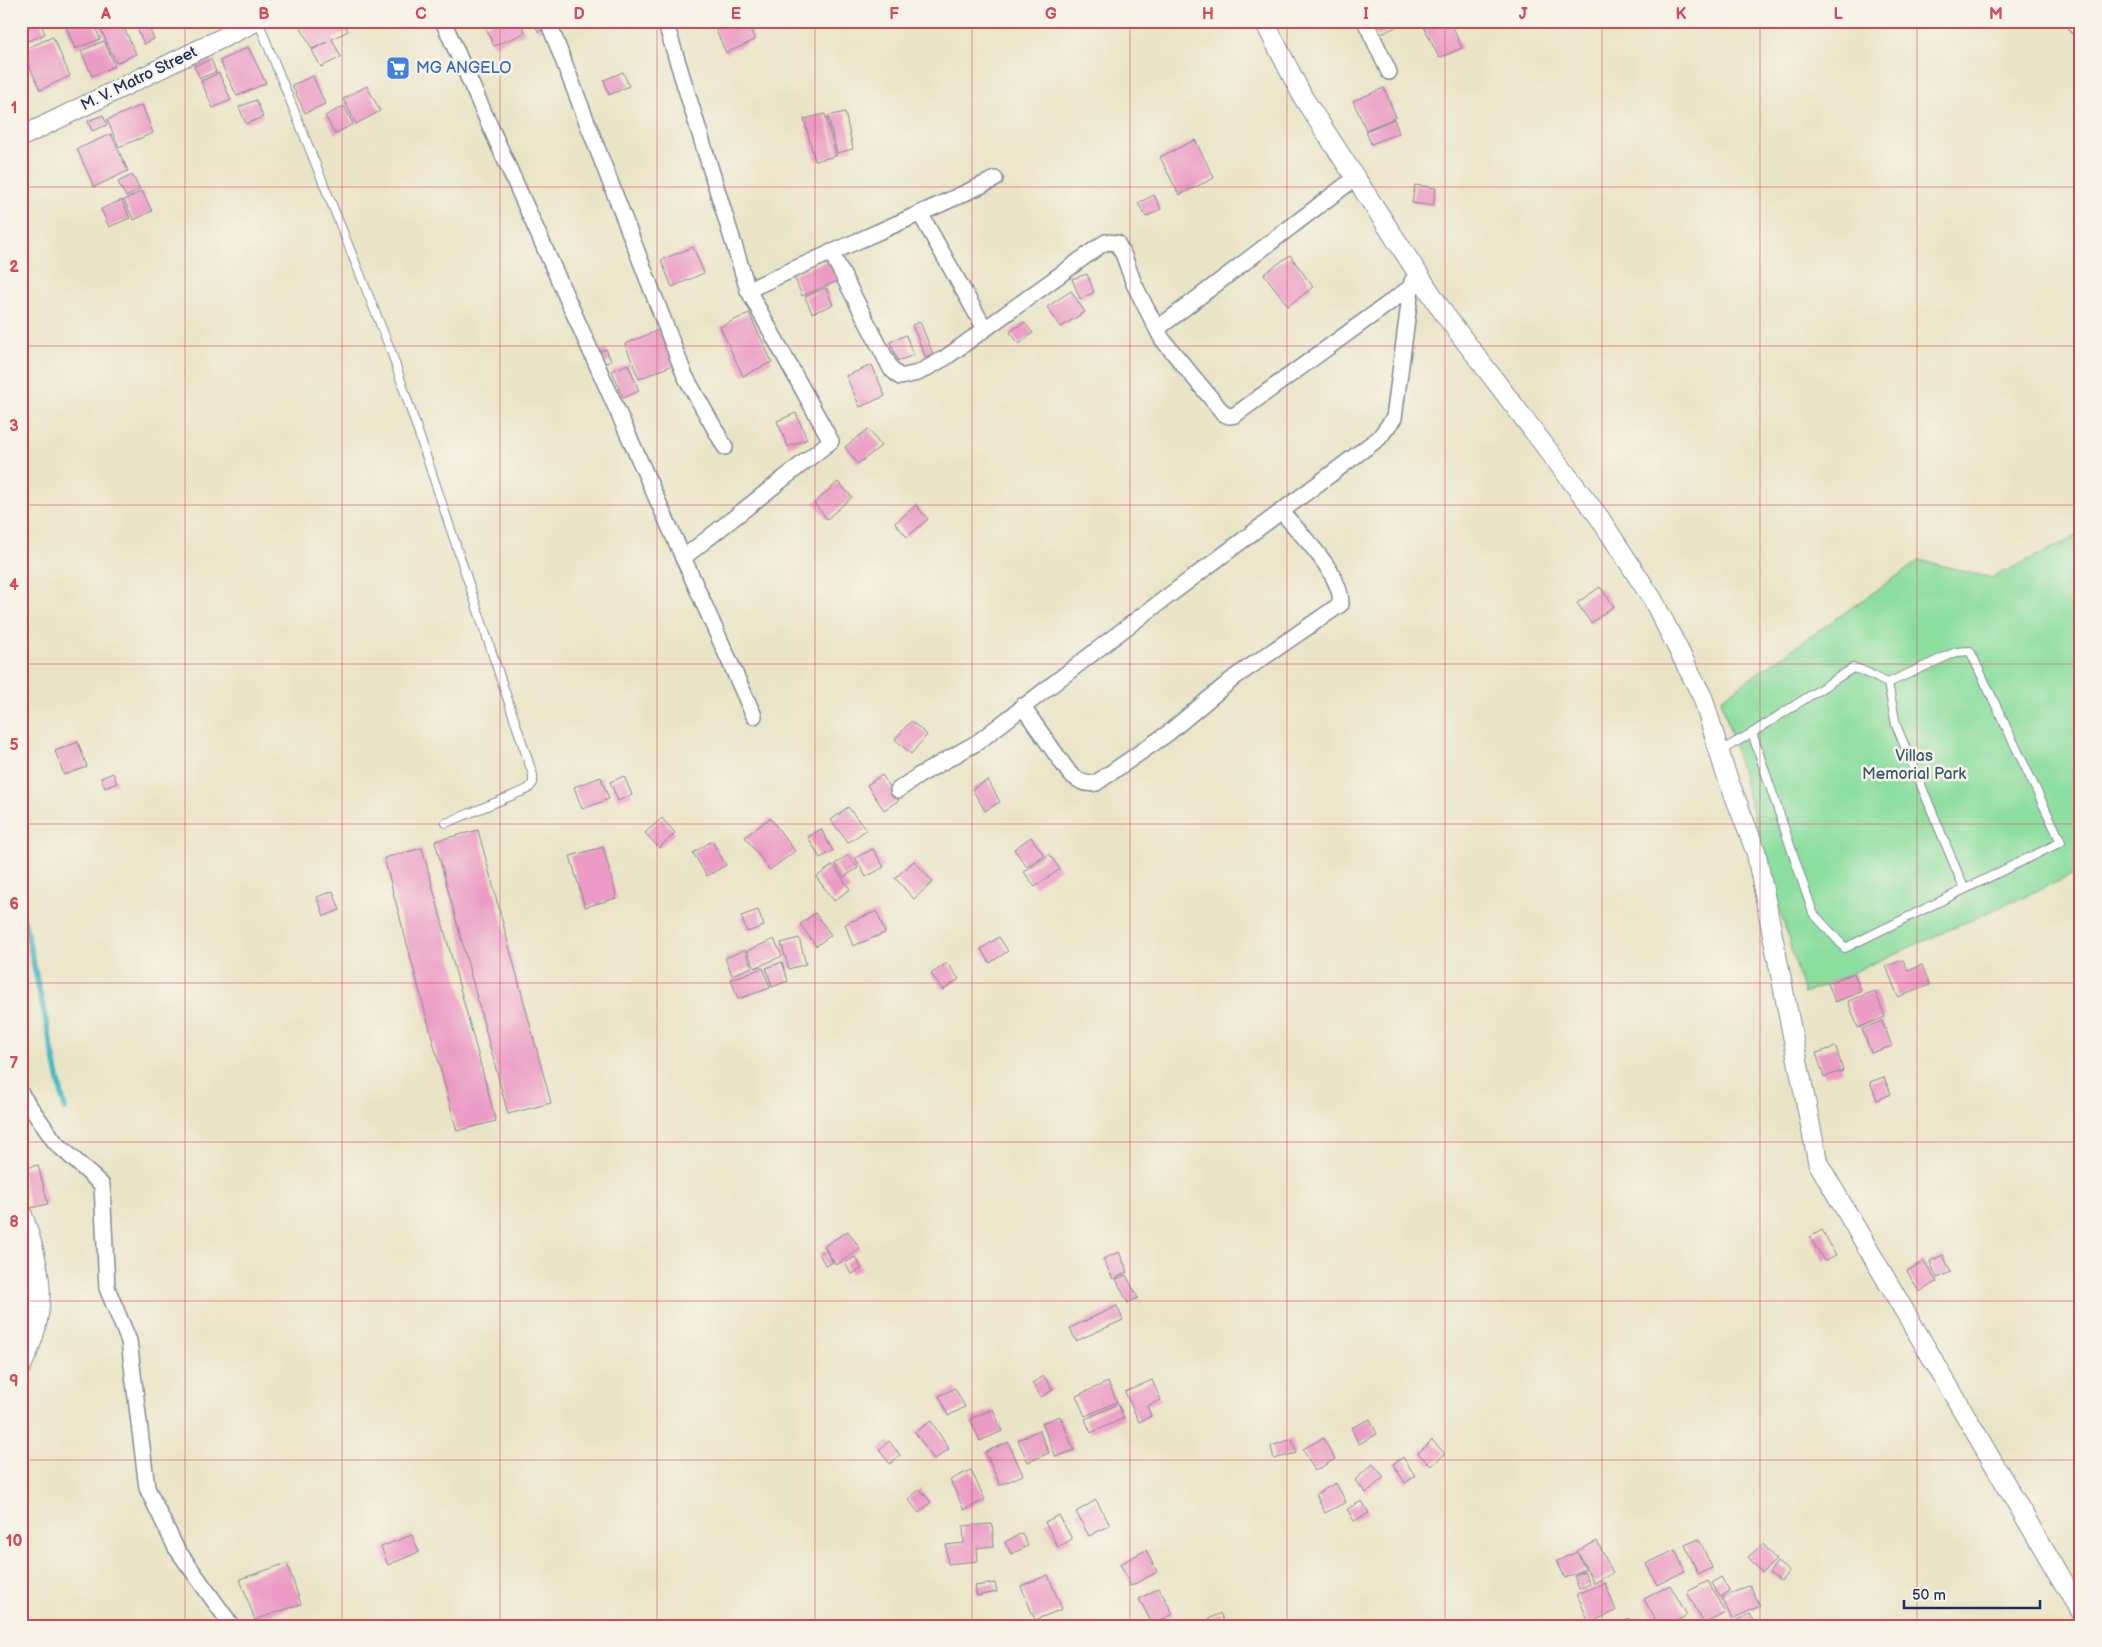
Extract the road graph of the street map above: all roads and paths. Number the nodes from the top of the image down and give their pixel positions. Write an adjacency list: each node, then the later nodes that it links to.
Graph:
1 (258, 21): 8 (street, M. V. Matro Street); 27 (lane)
2 (443, 21): 20 (street)
3 (548, 21): 18 (street)
4 (665, 21): 15 (street)
5 (1264, 21): 9 (street)
6 (1365, 21): 7 (street)
7 (1389, 72)
8 (21, 137)
9 (1355, 178): 13 (street); 17 (street)
10 (995, 179): 11 (street)
11 (921, 215): 12 (street); 16 (street)
12 (831, 252): 15 (street); 16 (street)
13 (1414, 268): 14 (street); 25 (street)
14 (1411, 287): 17 (street); 19 (street)
15 (748, 290): 20 (street)
16 (985, 329): 17 (street)
17 (1157, 330)
18 (725, 447)
19 (1281, 511): 22 (street); 22 (street)
20 (683, 558): 23 (street)
21 (1888, 683): 24 (lane); 28 (lane); 28 (lane)
22 (1022, 706): 26 (street)
23 (754, 716)
24 (1752, 733): 25 (lane); 28 (lane)
25 (1719, 751): 32 (street)
26 (898, 790)
27 (446, 823)
28 (1964, 888)
29 (21, 1094): 33 (street)
30 (21, 1212): 31 (street)
31 (21, 1367)
32 (2081, 1613)
33 (232, 1626)

